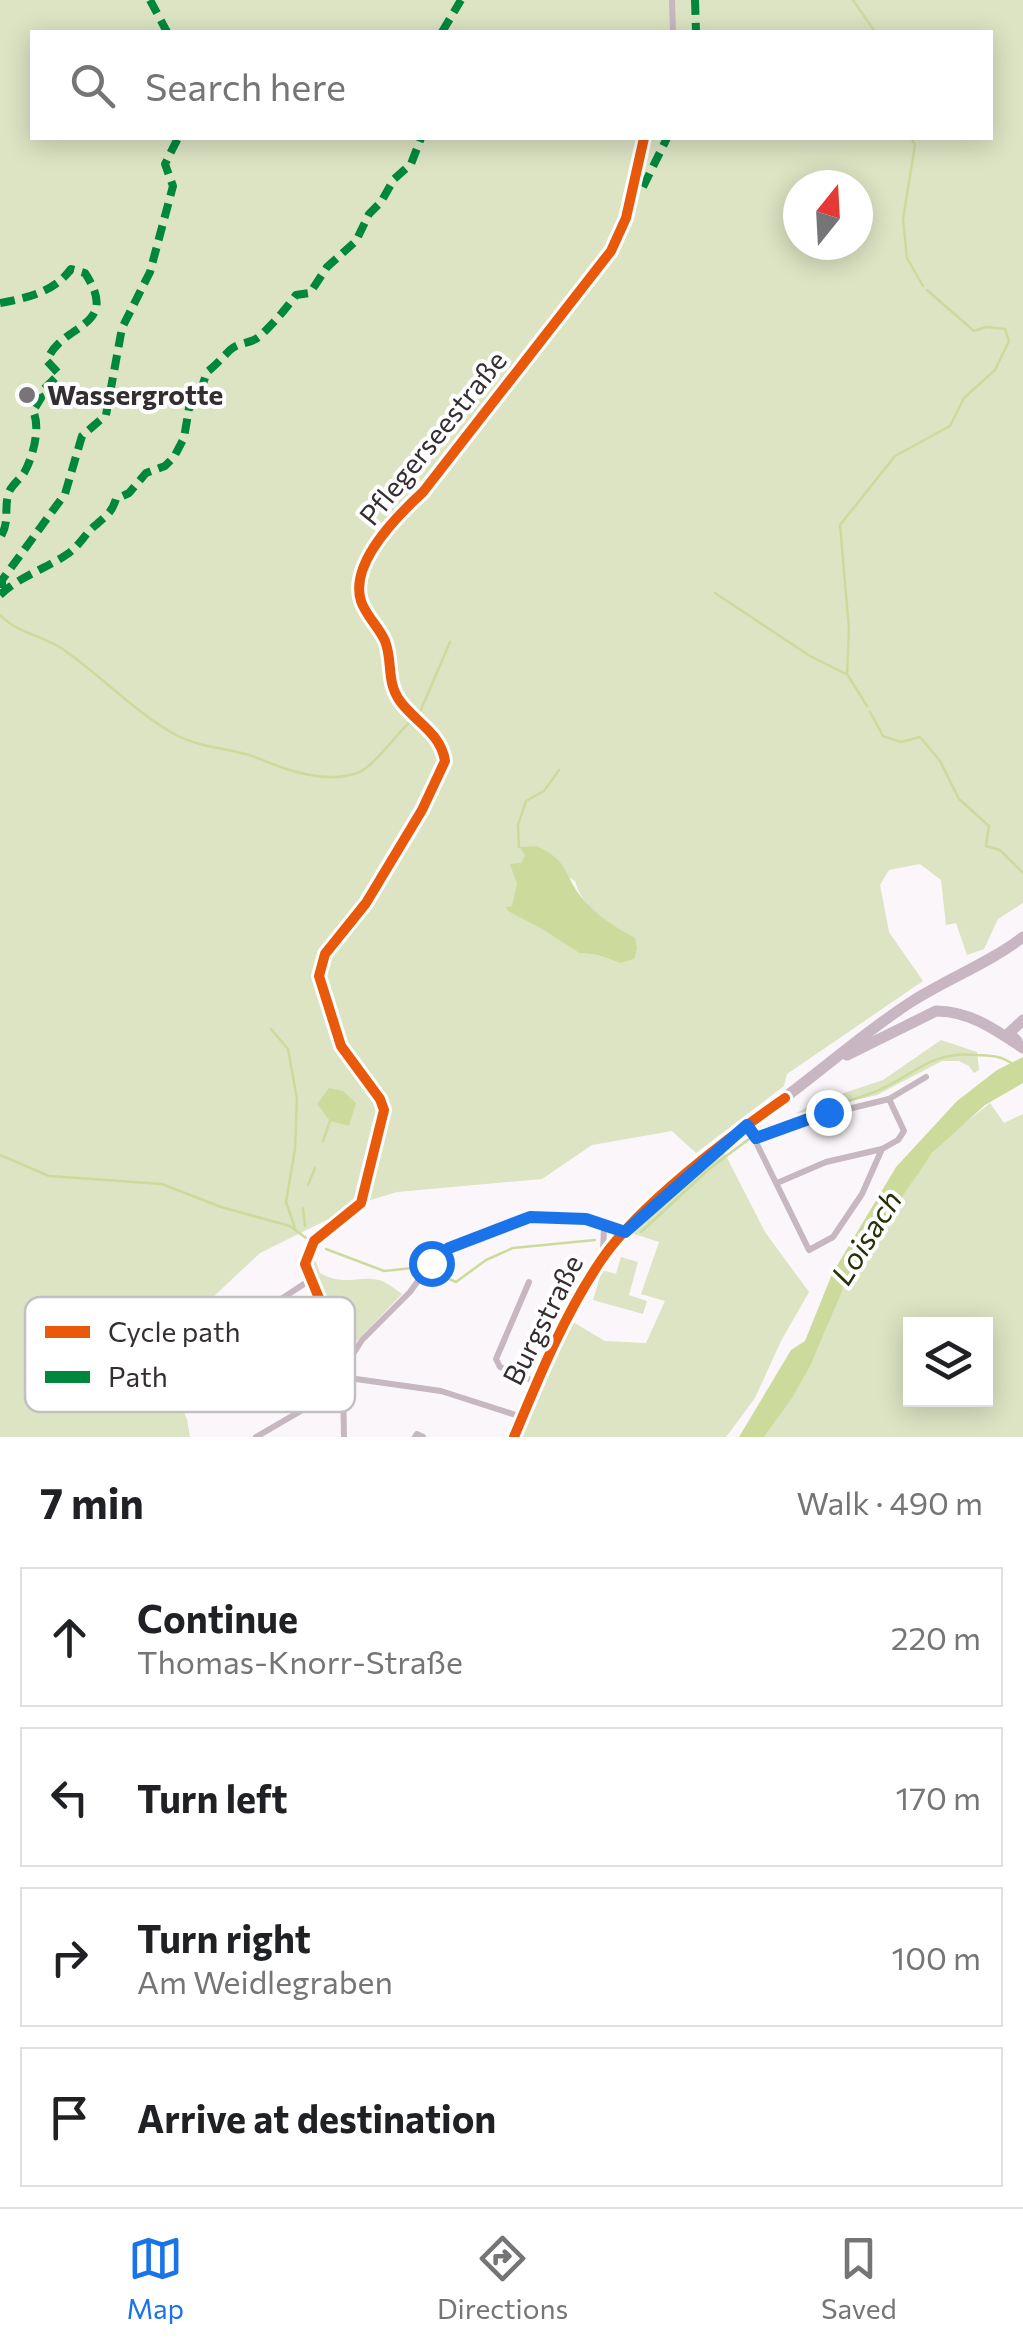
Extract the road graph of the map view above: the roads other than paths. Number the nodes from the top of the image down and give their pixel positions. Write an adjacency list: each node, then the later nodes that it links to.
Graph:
1 (672, 0): 2 (street)
2 (673, 30)
3 (644, 140): 19 (street, Pflegerseestraße)
4 (1023, 938): 6 (main road)
5 (1023, 946): 6 (main road)
6 (1008, 949): 9 (main road)
7 (1018, 1027): 8 (main road)
8 (1023, 1047): 9 (main road)
9 (825, 1065): 12 (main road, Burgstraße)
10 (926, 1077): 11 (street)
11 (889, 1099): 13 (street); 14 (street)
12 (747, 1125): 13 (street); 17 (main road, Burgstraße)
13 (756, 1138): 15 (street)
14 (882, 1149): 15 (street); 15 (street)
15 (776, 1183)
16 (604, 1226): 17 (street); 18 (street); 23 (street)
17 (625, 1232): 18 (main road, Burgstraße)
18 (603, 1258): 25 (main road, Burgstraße)
19 (310, 1280): 21 (street); 22 (street)
20 (529, 1282): 25 (street)
21 (285, 1297)
22 (317, 1297)
23 (355, 1350)
24 (355, 1380): 28 (street)
25 (538, 1383): 28 (main road, Burgstraße)
26 (299, 1412): 29 (street)
27 (344, 1412): 30 (street)
28 (522, 1416): 33 (main road, Burgstraße)
29 (256, 1437)
30 (344, 1437)
31 (415, 1437): 32 (street)
32 (423, 1437)
33 (514, 1437)

